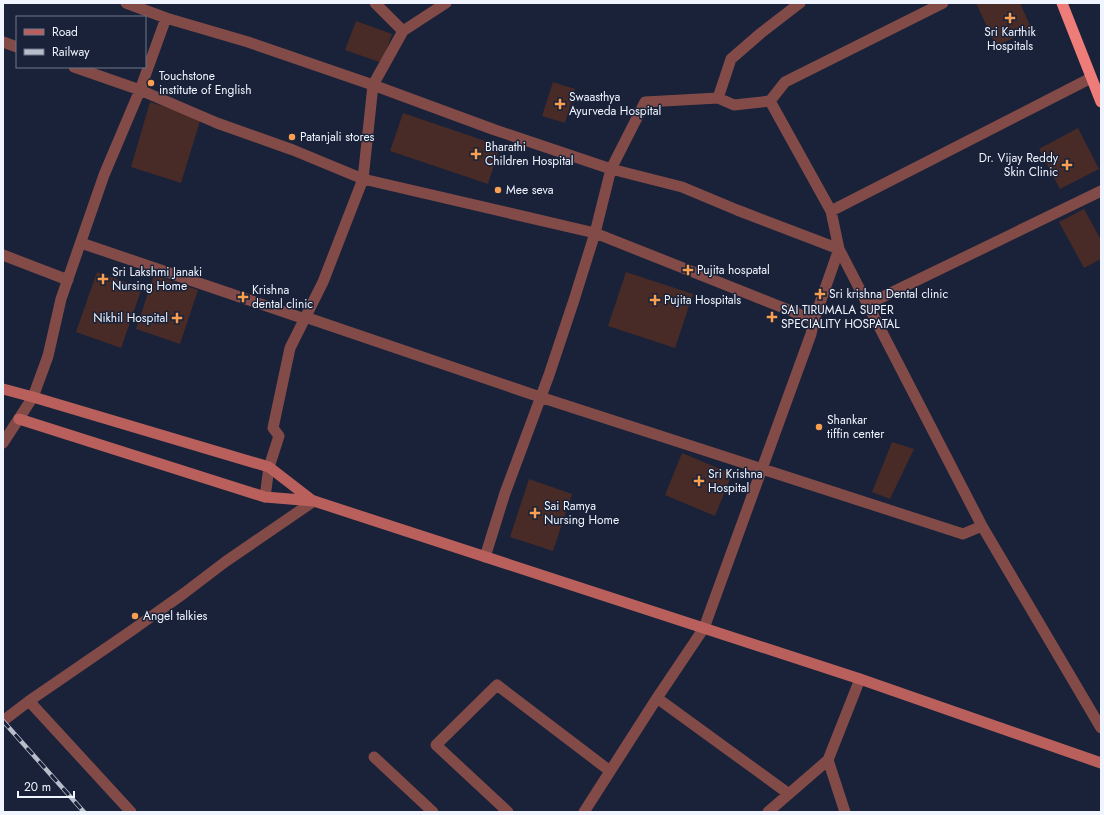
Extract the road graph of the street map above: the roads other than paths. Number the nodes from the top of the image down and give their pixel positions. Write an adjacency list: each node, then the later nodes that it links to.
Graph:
1 (126, 3): 7 (street)
2 (375, 3): 8 (street)
3 (446, 3): 8 (street)
4 (800, 3): 15 (street)
5 (943, 3): 16 (street)
6 (1062, 3): 12 (highway)
7 (166, 18): 13 (street); 14 (street)
8 (404, 31): 13 (street)
9 (3, 42): 10 (street)
10 (16, 47)
11 (77, 68): 14 (street)
12 (1092, 78): 17 (highway); 21 (street)
13 (373, 85): 18 (street); 19 (street)
14 (140, 90): 19 (street); 23 (street)
15 (718, 98): 16 (street); 18 (street)
16 (770, 101): 21 (street)
17 (1101, 102)
18 (611, 169): 22 (street); 24 (street)
19 (363, 179): 22 (street); 28 (street)
20 (1101, 191): 27 (street)
21 (831, 211): 24 (street)
22 (595, 233): 29 (street); 32 (street)
23 (81, 243): 26 (street); 28 (street)
24 (839, 249): 27 (street); 29 (street)
25 (3, 255): 26 (street)
26 (68, 280): 31 (street)
27 (868, 304): 39 (street)
28 (305, 317): 32 (street); 35 (street)
29 (814, 320): 36 (street)
30 (3, 390): 31 (main road)
31 (33, 397): 33 (street); 35 (main road)
32 (540, 397): 36 (street); 40 (street)
33 (19, 419): 34 (street); 37 (main road)
34 (3, 443)
35 (269, 467): 37 (street); 38 (main road)
36 (762, 468): 39 (street); 41 (street)
37 (265, 497): 38 (main road)
38 (314, 501): 40 (main road); 44 (street)
39 (982, 526): 46 (street)
40 (485, 557): 41 (main road)
41 (704, 628): 42 (main road); 43 (street)
42 (860, 679): 48 (street); 49 (main road)
43 (657, 698): 50 (street); 51 (street)
44 (29, 701): 45 (street); 52 (street)
45 (3, 721)
46 (1101, 728)
47 (374, 757): 53 (street)
48 (828, 760): 51 (street); 57 (street)
49 (1101, 763)
50 (610, 771): 54 (street); 55 (street)
51 (789, 794): 56 (street)
52 (131, 812)
53 (433, 812)
54 (508, 812)
55 (584, 812)
56 (768, 812)
57 (845, 812)

